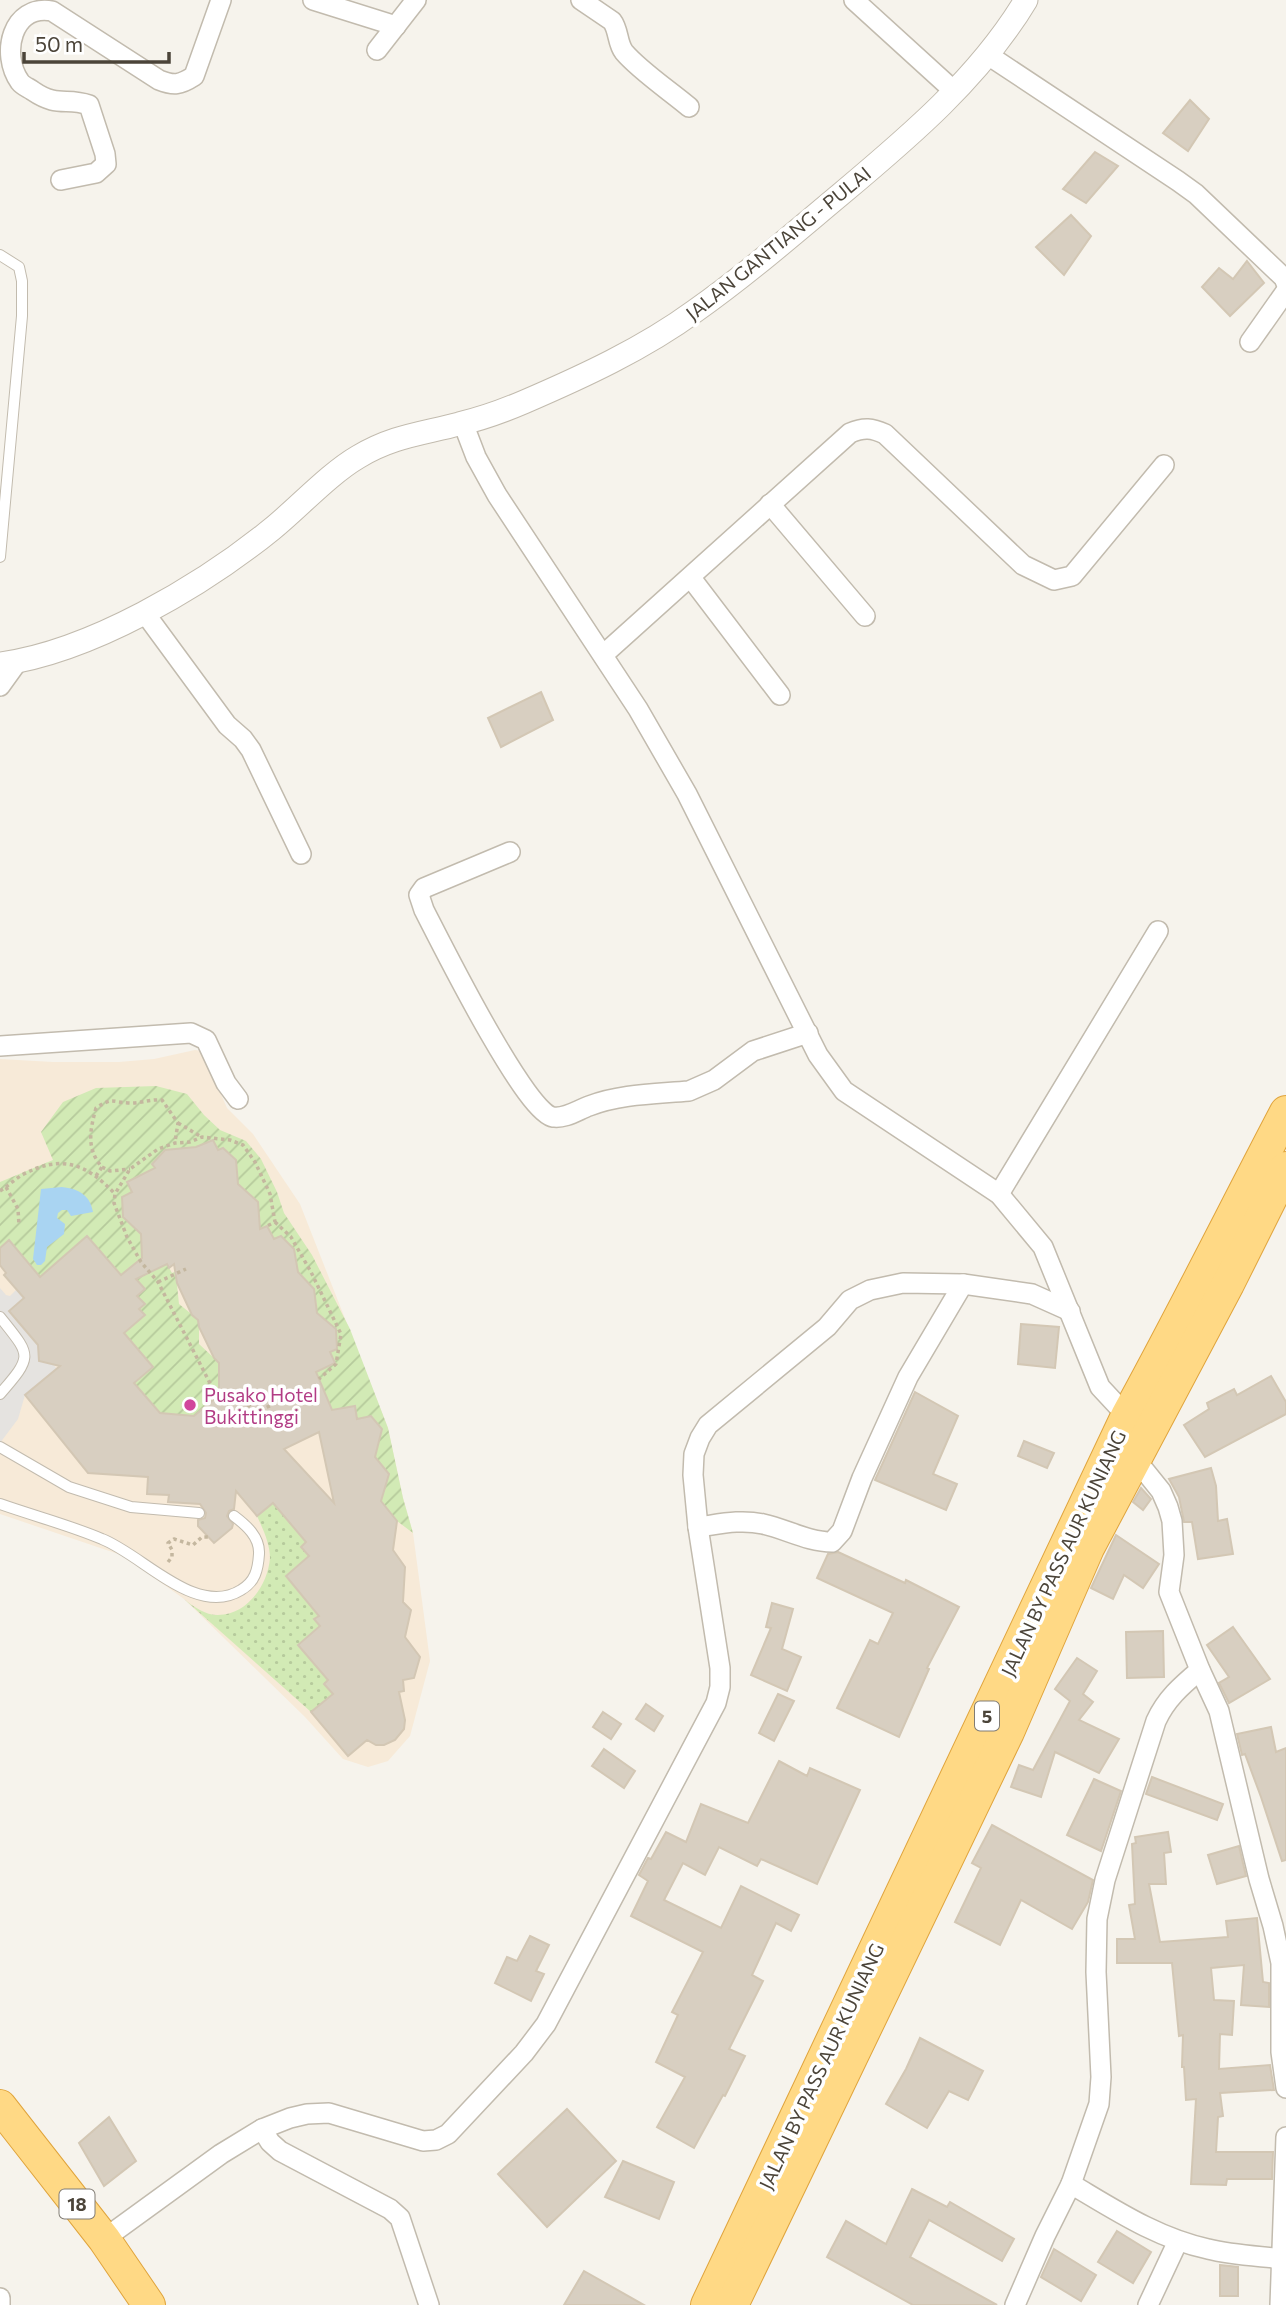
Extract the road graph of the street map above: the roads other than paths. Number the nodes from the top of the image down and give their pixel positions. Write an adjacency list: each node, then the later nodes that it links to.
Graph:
1 (221, 0): 12 (street)
2 (313, 0): 7 (street)
3 (416, 0): 7 (street)
4 (581, 0): 11 (street)
5 (854, 0): 10 (street)
6 (1026, 0): 9 (street, JALAN GANTIANG - PULAI)
7 (397, 26): 8 (street)
8 (377, 50)
9 (988, 55): 10 (street, JALAN GANTIANG - PULAI); 14 (street)
10 (954, 91): 17 (street, JALAN GANTIANG - PULAI)
11 (689, 107)
12 (61, 180)
13 (0, 255): 18 (lane)
14 (1286, 283)
15 (1286, 291): 16 (street)
16 (1250, 342)
17 (463, 423): 24 (street, JALAN GANTIANG - PULAI); 26 (street)
18 (13, 439): 19 (lane); 22 (lane)
19 (0, 441)
20 (1164, 465): 21 (street)
21 (770, 504): 23 (street); 25 (street)
22 (0, 557)
23 (691, 578): 26 (street); 29 (street)
24 (144, 612): 27 (street, JALAN GANTIANG - PULAI); 31 (street)
25 (864, 616)
26 (603, 655): 33 (street)
27 (9, 662): 28 (street)
28 (0, 686)
29 (780, 695)
30 (510, 852): 33 (street)
31 (301, 854)
32 (1158, 931): 38 (street)
33 (808, 1033): 38 (street)
34 (0, 1046): 35 (street)
35 (238, 1099)
36 (1281, 1121): 37 (highway, JALAN BY PASS AUR KUNIANG / 5)
37 (1270, 1180): 43 (highway, JALAN BY PASS AUR KUNIANG / 5); 45 (highway, JALAN BY PASS AUR KUNIANG / 5)
38 (999, 1194): 40 (street)
39 (963, 1284): 40 (street); 49 (street); 49 (street)
40 (1070, 1311): 43 (street)
41 (0, 1317): 42 (lane)
42 (2, 1386)
43 (1127, 1416): 51 (highway, JALAN BY PASS AUR KUNIANG / 5)
44 (0, 1447): 47 (lane)
45 (1136, 1460): 50 (street); 51 (highway, JALAN BY PASS AUR KUNIANG / 5)
46 (0, 1504): 48 (lane)
47 (199, 1513)
48 (234, 1516)
49 (698, 1527): 54 (street)
50 (1200, 1670): 52 (street); 56 (street)
51 (1005, 1706): 64 (highway, JALAN BY PASS AUR KUNIANG / 5); 65 (highway, JALAN BY PASS AUR KUNIANG / 5)
52 (1286, 2088)
53 (0, 2105): 57 (highway, 18)
54 (262, 2129): 57 (street); 63 (street)
55 (1286, 2137): 59 (street)
56 (1071, 2184): 58 (street); 66 (street)
57 (104, 2239): 62 (highway, 18)
58 (1178, 2241): 59 (street); 67 (street)
59 (1283, 2259): 68 (street)
60 (0, 2298): 61 (street)
61 (0, 2305)
62 (149, 2305)
63 (429, 2305)
64 (707, 2305)
65 (732, 2305)
66 (1015, 2305)
67 (1148, 2305)
68 (1280, 2305)

